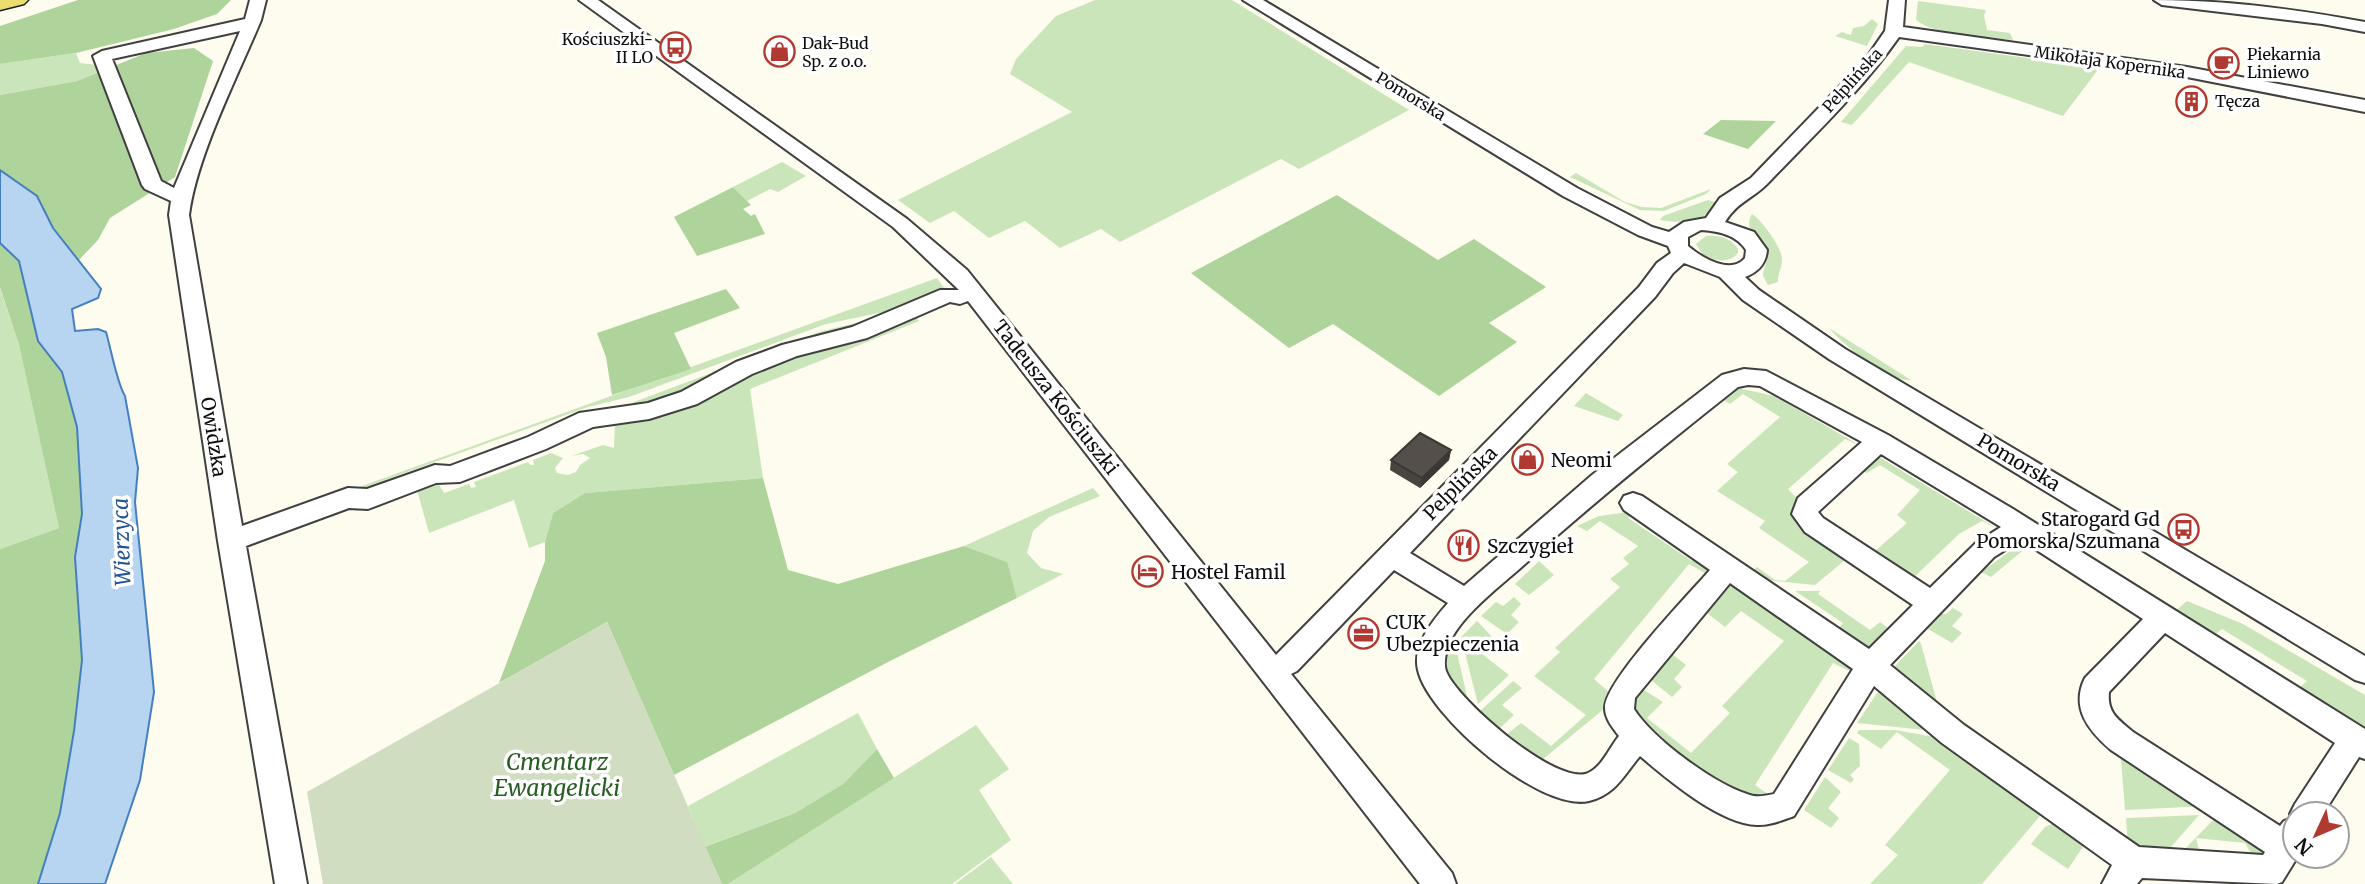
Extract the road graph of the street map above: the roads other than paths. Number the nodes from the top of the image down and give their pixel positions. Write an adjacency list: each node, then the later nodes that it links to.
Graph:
1 (17, 0): 7 (main road)
2 (587, 0): 34 (street, Tadeusza Kościuszki)
3 (1251, 0): 17 (street, Pomorska)
4 (1897, 0): 11 (street, Pelplińska)
5 (2162, 0): 9 (street)
6 (2314, 0): 9 (street)
7 (0, 5)
8 (257, 6): 14 (street, Owidzka); 14 (street)
9 (2322, 19): 10 (street)
10 (2365, 27)
11 (1894, 31): 12 (street, Mikołaja Kopernika); 13 (street, Pelplińska)
12 (2365, 106)
13 (1758, 182): 15 (street, Pelplińska); 16 (street, Pelplińska)
14 (181, 199): 26 (street, Owidzka)
15 (1713, 224): 16 (street); 17 (street)
16 (1741, 233): 18 (street)
17 (1681, 242): 19 (street, Pomorska); 20 (street, Pelplińska)
18 (1748, 267): 19 (street, Pelplińska); 22 (street, Pomorska)
19 (1715, 269): 20 (street, Pelplińska); 22 (street, Pomorska)
20 (1647, 292): 27 (street, Pelplińska)
21 (960, 297): 26 (street)
22 (1852, 362): 32 (street, Pomorska)
23 (1879, 441): 25 (street); 29 (street); 30 (street)
24 (1633, 503): 28 (street)
25 (2020, 527): 30 (street); 31 (street)
26 (231, 541): 41 (street, Owidzka)
27 (1390, 554): 29 (street); 34 (street, Pelplińska)
28 (1727, 568): 33 (street); 35 (street)
29 (1466, 601): 35 (street)
30 (1933, 604): 33 (street)
31 (2162, 618): 36 (street); 38 (street)
32 (2360, 660)
33 (1871, 666): 35 (street); 40 (street)
34 (1272, 670): 42 (street, Tadeusza Kościuszki)
35 (1638, 738)
36 (2359, 742): 37 (street)
37 (2316, 800)
38 (2281, 834)
39 (2281, 853): 40 (street)
40 (2126, 873)
41 (291, 884)
42 (1440, 884)

